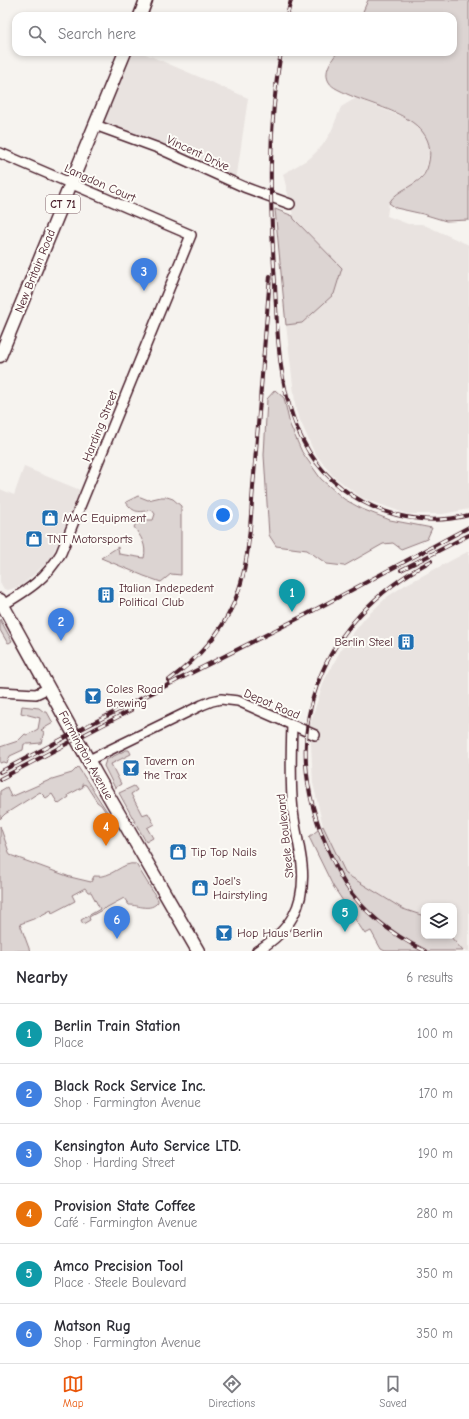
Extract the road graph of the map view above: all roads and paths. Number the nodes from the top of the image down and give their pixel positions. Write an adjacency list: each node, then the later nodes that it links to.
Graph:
1 (146, 0): 2 (main road)
2 (142, 12)
3 (123, 56): 4 (main road, New Britain Road / CT 71)
4 (95, 125): 6 (main road, New Britain Road / CT 71); 7 (street, Vincent Drive)
5 (0, 153): 6 (street, Langdon Court)
6 (71, 184): 8 (street, Langdon Court); 9 (main road, New Britain Road / CT 71)
7 (290, 204)
8 (191, 235): 10 (street, Harding Street)
9 (0, 356)
10 (1, 602): 11 (main road, Farmington Avenue)
11 (49, 688): 12 (street); 15 (main road, Farmington Avenue)
12 (0, 692)
13 (292, 725): 14 (street, Depot Road); 15 (street, Depot Road); 17 (street, Steele Boulevard)
14 (315, 735)
15 (89, 760): 16 (main road, Farmington Avenue)
16 (198, 951)
17 (257, 951)

